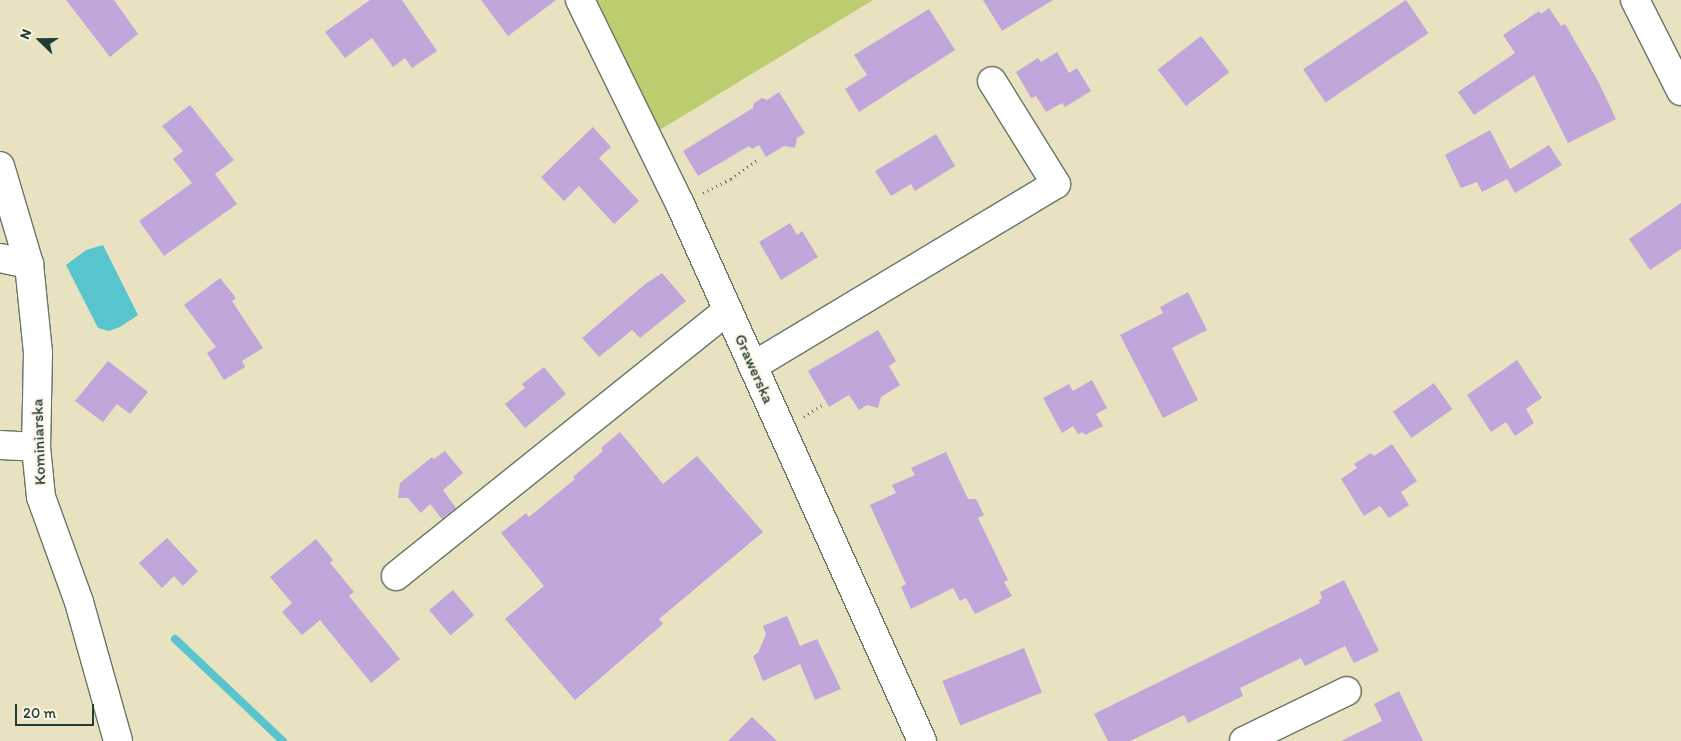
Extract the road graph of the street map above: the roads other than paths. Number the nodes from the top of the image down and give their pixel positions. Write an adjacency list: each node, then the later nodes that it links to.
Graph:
1 (580, 0): 8 (street, Grawerska)
2 (1635, 0): 4 (street)
3 (992, 81): 9 (street)
4 (1681, 91)
5 (0, 166): 7 (street, Kominiarska)
6 (0, 258): 7 (street)
7 (29, 264): 11 (street, Kominiarska)
8 (728, 310): 9 (street, Grawerska); 12 (street)
9 (753, 366): 15 (street, Grawerska)
10 (0, 446): 11 (street)
11 (36, 447): 14 (street, Kominiarska)
12 (396, 576)
13 (1347, 690): 16 (street)
14 (118, 741)
15 (922, 741)
16 (1244, 741)

